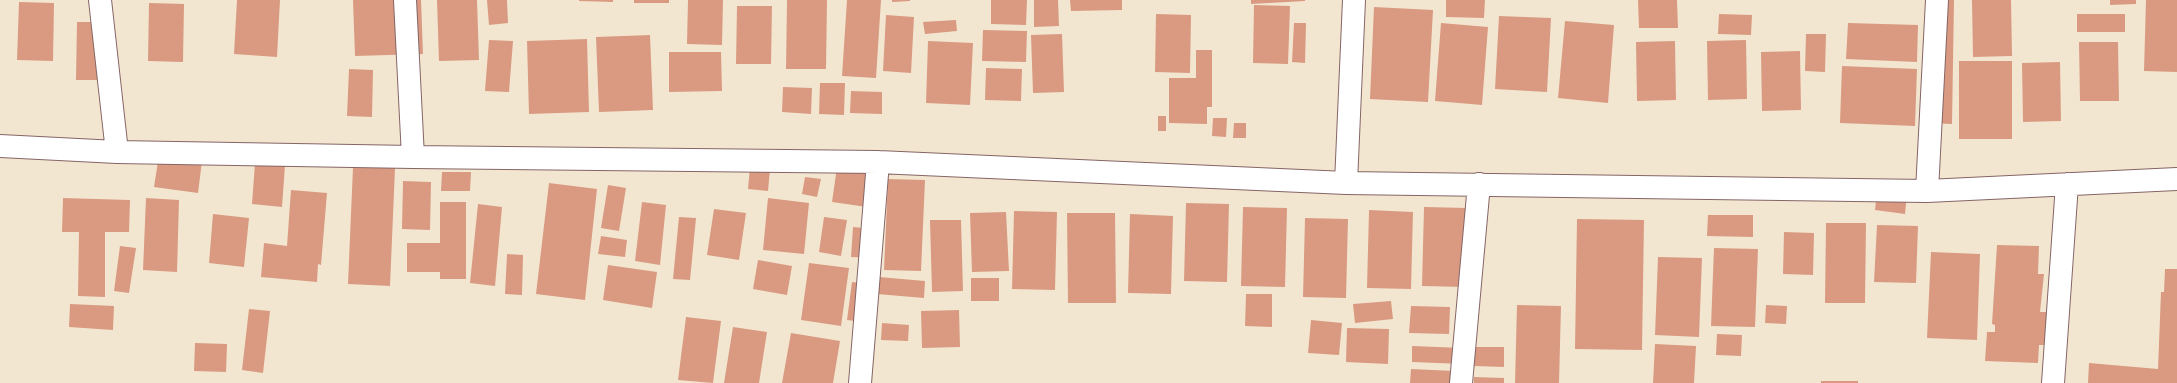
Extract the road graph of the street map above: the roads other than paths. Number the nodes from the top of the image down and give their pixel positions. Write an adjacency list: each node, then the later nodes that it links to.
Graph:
1 (100, 0): 6 (street)
2 (406, 0): 7 (street)
3 (1354, 0): 10 (street)
4 (1937, 0): 13 (street)
5 (0, 146): 6 (street)
6 (117, 152): 7 (street)
7 (413, 157): 8 (street)
8 (878, 162): 10 (street); 14 (street)
9 (2177, 179): 12 (street)
10 (1346, 183): 11 (street)
11 (1479, 184): 13 (street); 15 (street)
12 (2067, 184): 13 (street); 16 (street)
13 (1927, 191)
14 (860, 383)
15 (1461, 383)
16 (2053, 383)

